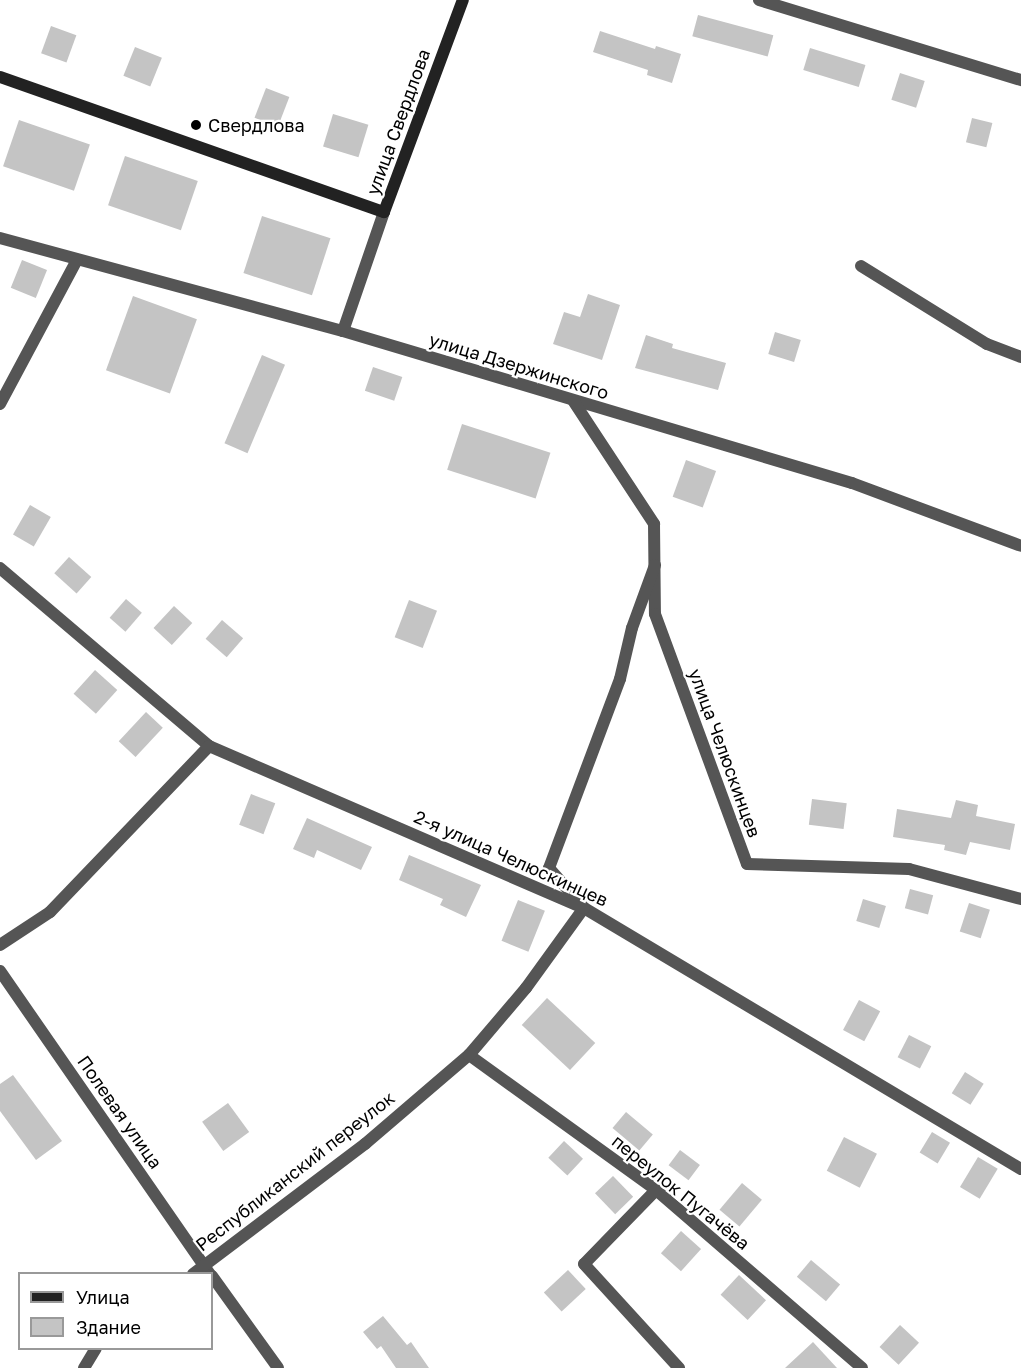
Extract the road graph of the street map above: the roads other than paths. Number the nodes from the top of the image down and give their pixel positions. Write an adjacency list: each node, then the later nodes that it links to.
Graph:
1 (463, 0): 5 (street, улица Свердлова)
2 (759, 0): 4 (street)
3 (0, 77): 5 (street, улица Свердлова)
4 (1021, 80)
5 (384, 212): 9 (street)
6 (0, 238): 7 (street, улица Дзержинского)
7 (77, 260): 9 (street, улица Дзержинского); 12 (street)
8 (861, 266): 10 (street)
9 (343, 331): 11 (street, улица Дзержинского)
10 (1021, 357)
11 (574, 402): 13 (street, улица Дзержинского); 14 (street, улица Челюскинцев)
12 (0, 404)
13 (1021, 546)
14 (655, 565): 17 (street, улица Челюскинцев); 18 (street)
15 (0, 568): 16 (street, 2-я улица Челюскинцев)
16 (209, 746): 18 (street, 2-я улица Челюскинцев); 19 (street)
17 (1021, 899)
18 (585, 908): 21 (street, Республиканский переулок); 22 (street, 2-я улица Челюскинцев)
19 (0, 945)
20 (0, 971): 24 (street, Полевая улица)
21 (469, 1055): 23 (street, переулок Пугачёва); 24 (street, Республиканский переулок)
22 (1021, 1169)
23 (656, 1190): 29 (street); 30 (street, переулок Пугачёва)
24 (208, 1271)
25 (213, 1278): 28 (street, Полевая улица)
26 (94, 1350): 27 (street)
27 (84, 1368)
28 (278, 1368)
29 (679, 1368)
30 (862, 1368)

